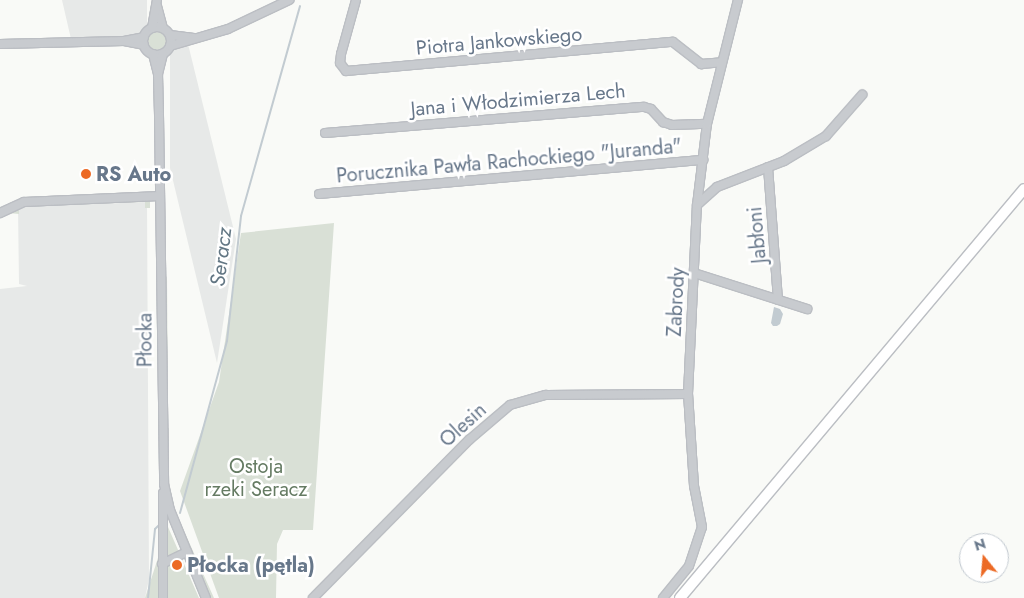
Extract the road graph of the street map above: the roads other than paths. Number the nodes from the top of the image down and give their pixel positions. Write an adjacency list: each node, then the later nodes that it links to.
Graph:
1 (289, 0): 5 (street)
2 (356, 0): 15 (street, Piotra Jankowskiego)
3 (738, 0): 15 (street, Zabrody)
4 (157, 3): 6 (street); 7 (street)
5 (273, 4): 9 (street)
6 (152, 28): 7 (street); 10 (street)
7 (163, 28): 8 (street)
8 (170, 35): 9 (street); 12 (street)
9 (194, 38): 12 (street)
10 (144, 41): 11 (street); 13 (street)
11 (0, 44)
12 (170, 46): 14 (street)
13 (153, 54): 14 (street); 16 (street, Płocka)
14 (163, 54): 16 (street, Płocka)
15 (722, 62): 18 (street, Zabrody)
16 (158, 74): 24 (street, Płocka)
17 (862, 95): 21 (street)
18 (707, 124): 19 (street, Jana i Włodzimierza Lech); 20 (street, Zabrody)
19 (325, 132)
20 (703, 160): 23 (street, Porucznika Pawła Rachockiego "Juranda"); 25 (street, Zabrody)
21 (768, 167): 25 (street); 28 (street, Jabłoni)
22 (1024, 189): 38 (main road)
23 (319, 194)
24 (160, 196): 26 (street); 31 (street, Płocka)
25 (697, 204): 27 (street, Zabrody)
26 (0, 213)
27 (694, 272): 28 (street, Jabłoni); 30 (street, Zabrody)
28 (778, 300): 29 (street, Jabłoni)
29 (807, 309)
30 (688, 394): 36 (street, Olesin); 37 (street, Zabrody)
31 (164, 484): 32 (street, Płocka); 33 (street)
32 (188, 552): 33 (street); 35 (street, Płocka)
33 (162, 564): 34 (street)
34 (163, 598)
35 (206, 598)
36 (313, 598)
37 (664, 598)
38 (680, 598)

